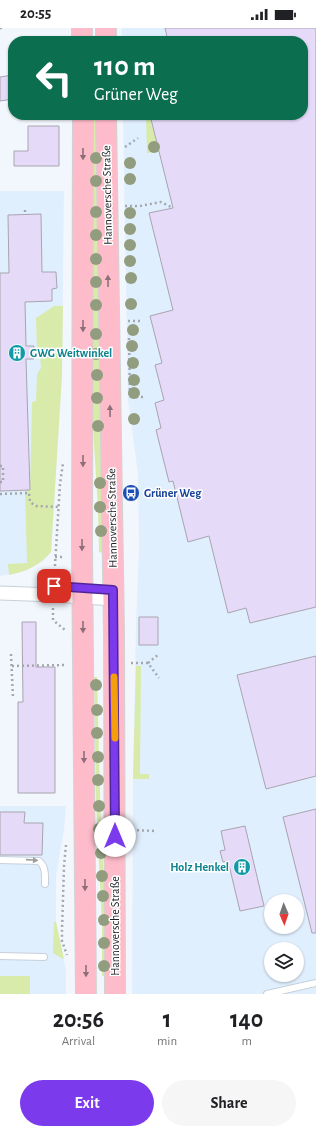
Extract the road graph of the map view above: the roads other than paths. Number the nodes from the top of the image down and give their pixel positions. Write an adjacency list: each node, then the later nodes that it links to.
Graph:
1 (83, 120): 3 (main road, Hannoversche Straße, one-way to 3)
2 (106, 120): 5 (main road, Hannoversche Straße, one-way to 2)
3 (83, 592): 4 (street); 5 (street); 11 (main road, Hannoversche Straße, one-way to 11)
4 (3, 593)
5 (113, 594): 12 (main road, Hannoversche Straße)
6 (0, 860): 7 (lane, one-way to 7)
7 (45, 884)
8 (0, 956): 9 (lane)
9 (44, 957)
10 (316, 983): 13 (lane)
11 (86, 994)
12 (115, 994)
13 (267, 994)

